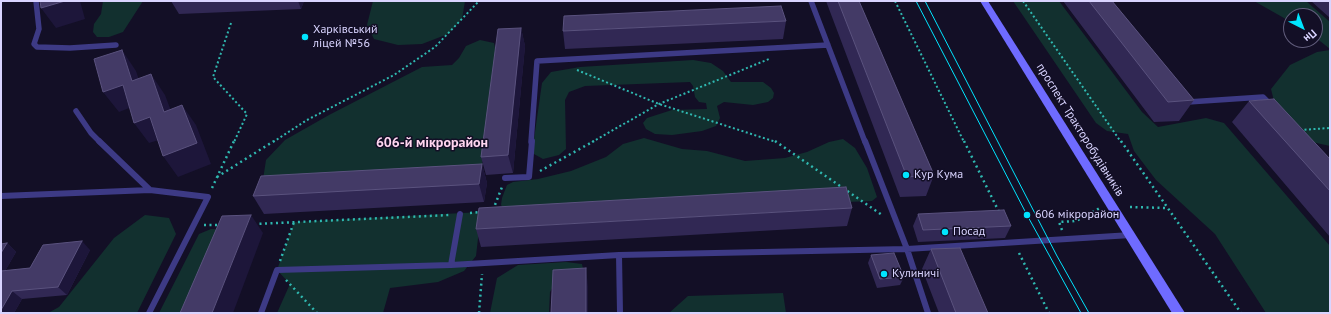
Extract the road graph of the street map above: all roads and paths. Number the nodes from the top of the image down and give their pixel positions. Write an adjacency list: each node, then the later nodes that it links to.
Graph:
1 (36, 1): 8 (lane)
2 (479, 1): 18 (path)
3 (811, 1): 9 (lane)
4 (895, 1): 28 (path)
5 (984, 1): 34 (main road, проспект Тракторобудівників)
6 (1023, 1): 26 (path)
7 (231, 23): 18 (path)
8 (116, 45)
9 (828, 45): 19 (lane); 33 (lane)
10 (773, 58): 13 (path)
11 (575, 69): 13 (path)
12 (1183, 96): 15 (lane)
13 (659, 104): 19 (path); 33 (path)
14 (76, 111): 21 (lane)
15 (1278, 114)
16 (1330, 128): 17 (path)
17 (1294, 130)
18 (217, 177): 23 (path)
19 (529, 177): 20 (lane)
20 (505, 178): 27 (path)
21 (150, 190): 22 (lane); 23 (lane)
22 (1, 196)
23 (208, 197): 31 (lane)
24 (1102, 207): 35 (path)
25 (1130, 207): 26 (path)
26 (1168, 208): 50 (path)
27 (460, 214): 29 (path); 39 (lane)
28 (1000, 214)
29 (294, 222): 30 (path); 41 (path)
30 (246, 224)
31 (194, 225): 32 (path); 42 (lane)
32 (224, 225)
33 (899, 227): 37 (lane)
34 (1131, 236): 35 (lane); 49 (main road, проспект Тракторобудівників)
35 (1067, 240): 36 (lane)
36 (1014, 242): 37 (lane); 48 (path)
37 (907, 249): 38 (lane); 47 (lane)
38 (619, 255): 40 (lane); 46 (lane)
39 (451, 265): 40 (lane); 41 (lane)
40 (482, 265): 45 (path)
41 (277, 270): 43 (lane); 44 (path)
42 (149, 313)
43 (261, 313)
44 (317, 313)
45 (480, 313)
46 (620, 313)
47 (928, 313)
48 (1049, 313)
49 (1179, 313)
50 (1240, 313)

